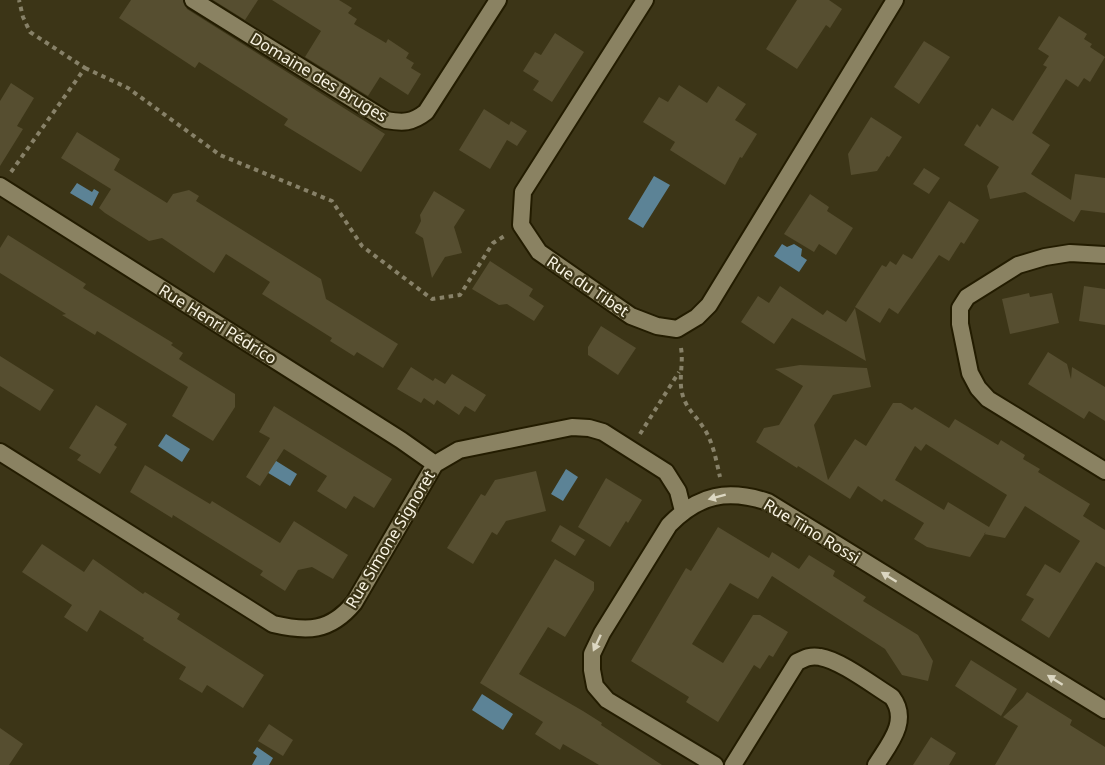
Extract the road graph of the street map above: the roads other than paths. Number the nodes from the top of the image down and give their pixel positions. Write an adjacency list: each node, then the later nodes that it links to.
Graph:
1 (193, 0): 2 (street, Domaine des Bruges)
2 (498, 0)
3 (645, 0): 4 (street, Rue du Tibet)
4 (895, 0)
5 (0, 186): 8 (street, Rue Henri Pédrico)
6 (1105, 255): 9 (street)
7 (0, 452): 8 (street, Rue Simone Signoret)
8 (435, 465): 10 (street, Rue Simone Signoret)
9 (1105, 471)
10 (683, 511): 11 (street, Rue Tino Rossi, one-way to 10); 12 (street, one-way to 12)
11 (1105, 710)
12 (715, 765)
13 (733, 765): 14 (street)
14 (876, 765)

